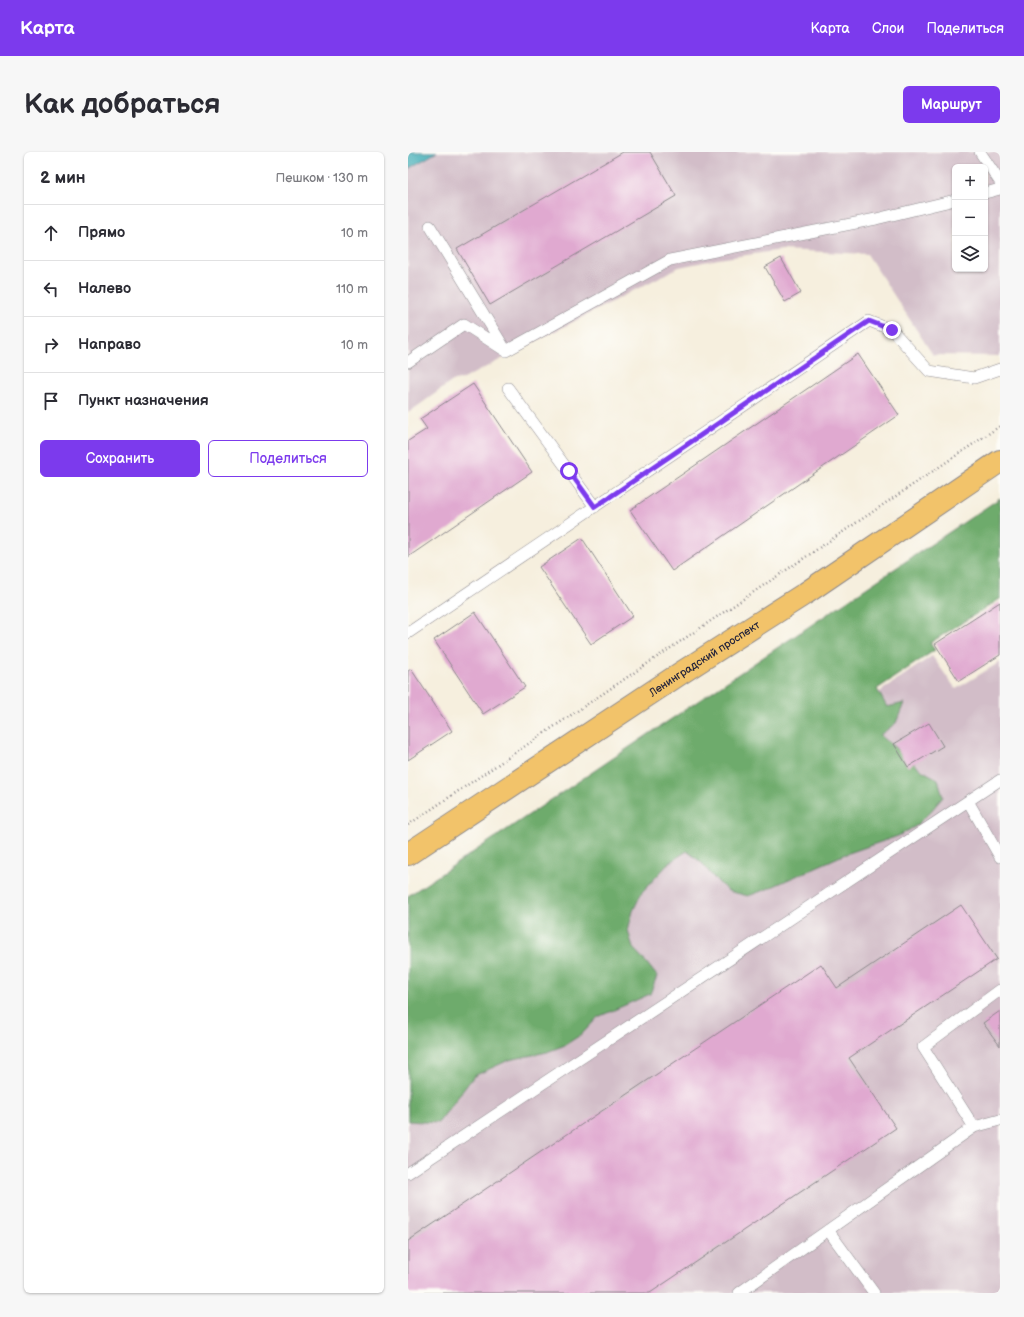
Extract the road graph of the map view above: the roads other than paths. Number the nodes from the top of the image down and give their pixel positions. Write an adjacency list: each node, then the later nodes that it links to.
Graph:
1 (980, 152): 2 (lane)
2 (1000, 182)
3 (1000, 189): 4 (lane)
4 (988, 192)
5 (952, 201): 7 (lane)
6 (430, 226): 7 (lane)
7 (506, 351): 8 (lane)
8 (408, 362)
9 (1000, 369): 12 (lane)
10 (508, 388): 12 (lane)
11 (1000, 462): 16 (main road, Ленинградский проспект)
12 (595, 507): 13 (lane)
13 (408, 633)
14 (1000, 780): 15 (lane)
15 (968, 801): 17 (lane); 21 (lane)
16 (408, 854)
17 (1000, 857)
18 (1000, 990): 20 (lane)
19 (1000, 1120): 20 (lane)
20 (974, 1127): 22 (lane)
21 (408, 1173)
22 (828, 1230): 23 (lane); 24 (lane)
23 (738, 1293)
24 (874, 1293)

